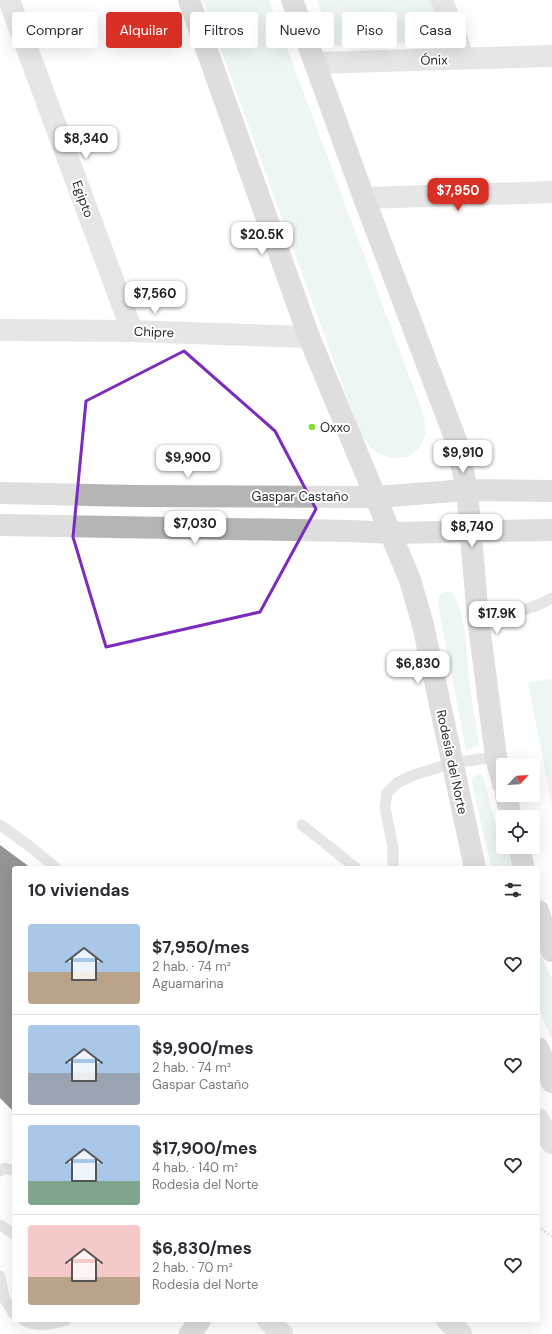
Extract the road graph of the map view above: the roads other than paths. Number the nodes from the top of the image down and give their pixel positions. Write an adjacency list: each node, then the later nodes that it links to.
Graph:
1 (9, 0): 11 (street, Egipto)
2 (189, 0): 12 (main road, Rodesia del Norte)
3 (292, 0): 7 (main road)
4 (442, 0): 6 (street)
5 (552, 56): 6 (street, Ónix)
6 (464, 59): 7 (street, Ónix)
7 (315, 63): 9 (main road)
8 (552, 192): 9 (street)
9 (364, 198): 13 (main road)
10 (0, 330): 11 (street, Chipre)
11 (132, 331): 12 (street, Chipre)
12 (309, 337): 16 (main road, Rodesia del Norte)
13 (467, 490): 14 (main road, Gaspar Castaño); 16 (main road, Gaspar Castaño); 19 (main road)
14 (552, 491)
15 (0, 493): 16 (main road, Gaspar Castaño)
16 (376, 497): 20 (main road, Rodesia del Norte)
17 (0, 526): 20 (main road)
18 (552, 530): 19 (main road)
19 (470, 532): 20 (main road); 22 (main road)
20 (391, 533): 24 (main road, Rodesia del Norte)
21 (552, 598): 22 (lane)
22 (478, 618): 23 (main road)
23 (496, 757): 24 (lane)
24 (452, 763): 30 (lane); 31 (main road, Rodesia del Norte)
25 (0, 824): 28 (lane)
26 (302, 825): 29 (lane)
27 (521, 854): 32 (main road)
28 (54, 866)
29 (353, 866)
30 (393, 866)
31 (475, 866)
32 (524, 866)
33 (540, 917): 34 (main road)
34 (552, 951)
35 (540, 1053): 36 (main road)
36 (552, 1082)
37 (540, 1122): 38 (street)
38 (552, 1143)
39 (12, 1170): 40 (lane)
40 (0, 1171)
41 (0, 1225): 42 (lane)
42 (12, 1233)
43 (0, 1276): 44 (lane)
44 (12, 1311)
45 (27, 1322): 46 (lane)
46 (59, 1322)
47 (199, 1322): 50 (main road)
48 (270, 1322): 51 (street)
49 (449, 1322): 52 (street)
50 (190, 1334)
51 (282, 1334)
52 (461, 1334)

